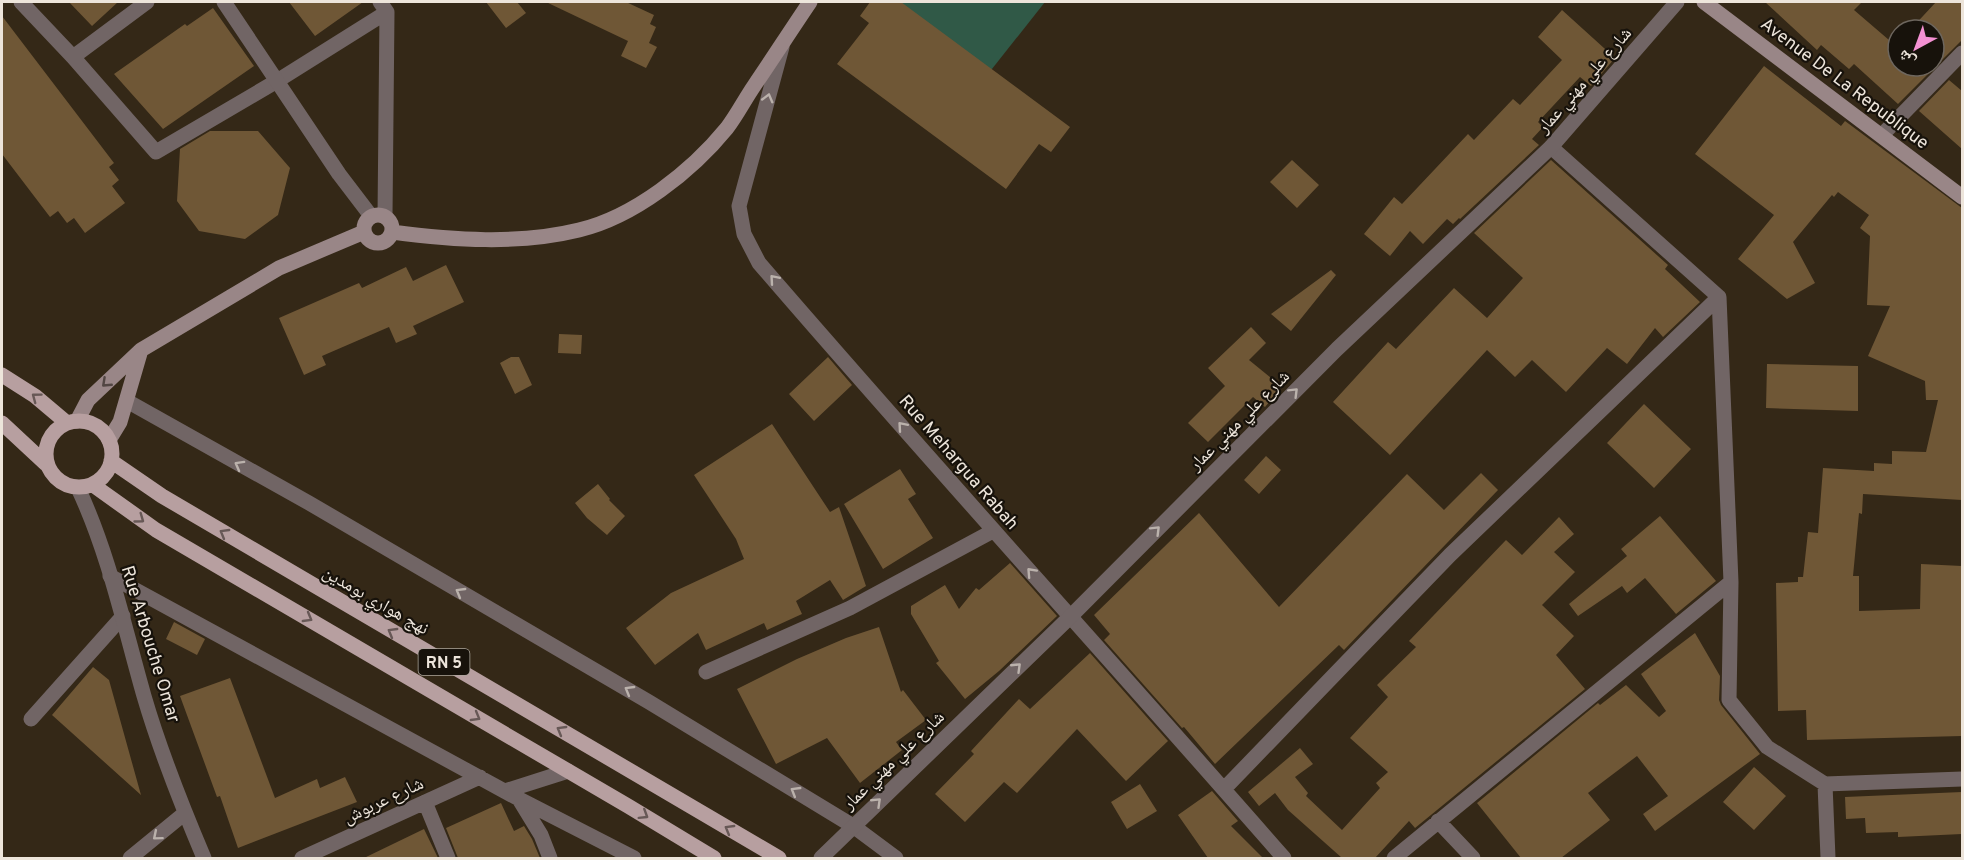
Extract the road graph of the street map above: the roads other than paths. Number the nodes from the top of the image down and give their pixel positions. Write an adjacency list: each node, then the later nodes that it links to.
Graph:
1 (21, 2): 10 (street)
2 (147, 2): 10 (street)
3 (224, 2): 11 (street)
4 (810, 2): 8 (main road)
5 (1677, 2): 13 (street, شارع علي مهني عمار)
6 (1704, 2): 12 (main road, Avenue De La Republique)
7 (384, 7): 11 (street); 15 (street)
8 (783, 43): 17 (main road); 28 (street, Rue Mehargua Rabah, one-way to 8)
9 (1962, 53): 12 (street)
10 (73, 57): 11 (street)
11 (277, 81): 15 (street)
12 (1882, 135): 14 (main road, Avenue De La Republique)
13 (1551, 147): 18 (street); 31 (street, شارع علي مهني عمار, one-way to 13)
14 (1962, 197)
15 (378, 216): 16 (main road); 17 (main road)
16 (364, 232): 17 (main road); 19 (main road)
17 (392, 232)
18 (1719, 297): 30 (street); 39 (street)
19 (141, 350): 21 (main road); 22 (main road, one-way to 22)
20 (2, 375): 22 (main road, one-way to 20)
21 (127, 401): 24 (main road); 45 (street, one-way to 21)
22 (72, 422): 24 (main road); 26 (main road)
23 (2, 423): 26 (main road)
24 (109, 440): 25 (main road)
25 (111, 461): 27 (main road); 53 (main road, نهج هواري بومدين / RN 5, one-way to 25)
26 (46, 464): 27 (main road)
27 (86, 486): 29 (street, Rue Arbouche Omar); 35 (main road, RN 5, one-way to 35)
28 (993, 531): 31 (street, Rue Mehargua Rabah, one-way to 28); 33 (street)
29 (110, 576): 32 (street, Rue Arbouche Omar); 36 (street)
30 (1731, 582): 38 (street); 44 (street)
31 (1071, 615): 39 (street, Rue Mehargua Rabah); 45 (street, شارع علي مهني عمار, one-way to 31)
32 (123, 616): 34 (street); 43 (street, Rue Arbouche Omar)
33 (706, 672)
34 (31, 719)
35 (568, 771): 40 (street); 52 (main road, RN 5, one-way to 52)
36 (480, 777): 40 (street); 42 (street, شارع عربوش)
37 (1962, 779): 38 (street)
38 (1824, 784): 59 (street)
39 (1224, 789): 56 (street, Rue Mehargua Rabah)
40 (505, 791): 41 (street)
41 (519, 799): 50 (street); 51 (street)
42 (425, 802): 48 (street, شارع عربوش); 49 (street)
43 (185, 813): 46 (street, one-way to 46); 47 (street, Rue Arbouche Omar)
44 (1438, 821): 57 (street); 58 (street)
45 (853, 826): 54 (street, شارع علي مهني عمار); 55 (street)
46 (130, 858)
47 (204, 858)
48 (302, 858)
49 (447, 858)
50 (550, 858)
51 (634, 858)
52 (714, 858)
53 (779, 858)
54 (821, 858)
55 (896, 858)
56 (1284, 858)
57 (1394, 858)
58 (1473, 858)
59 (1828, 858)

